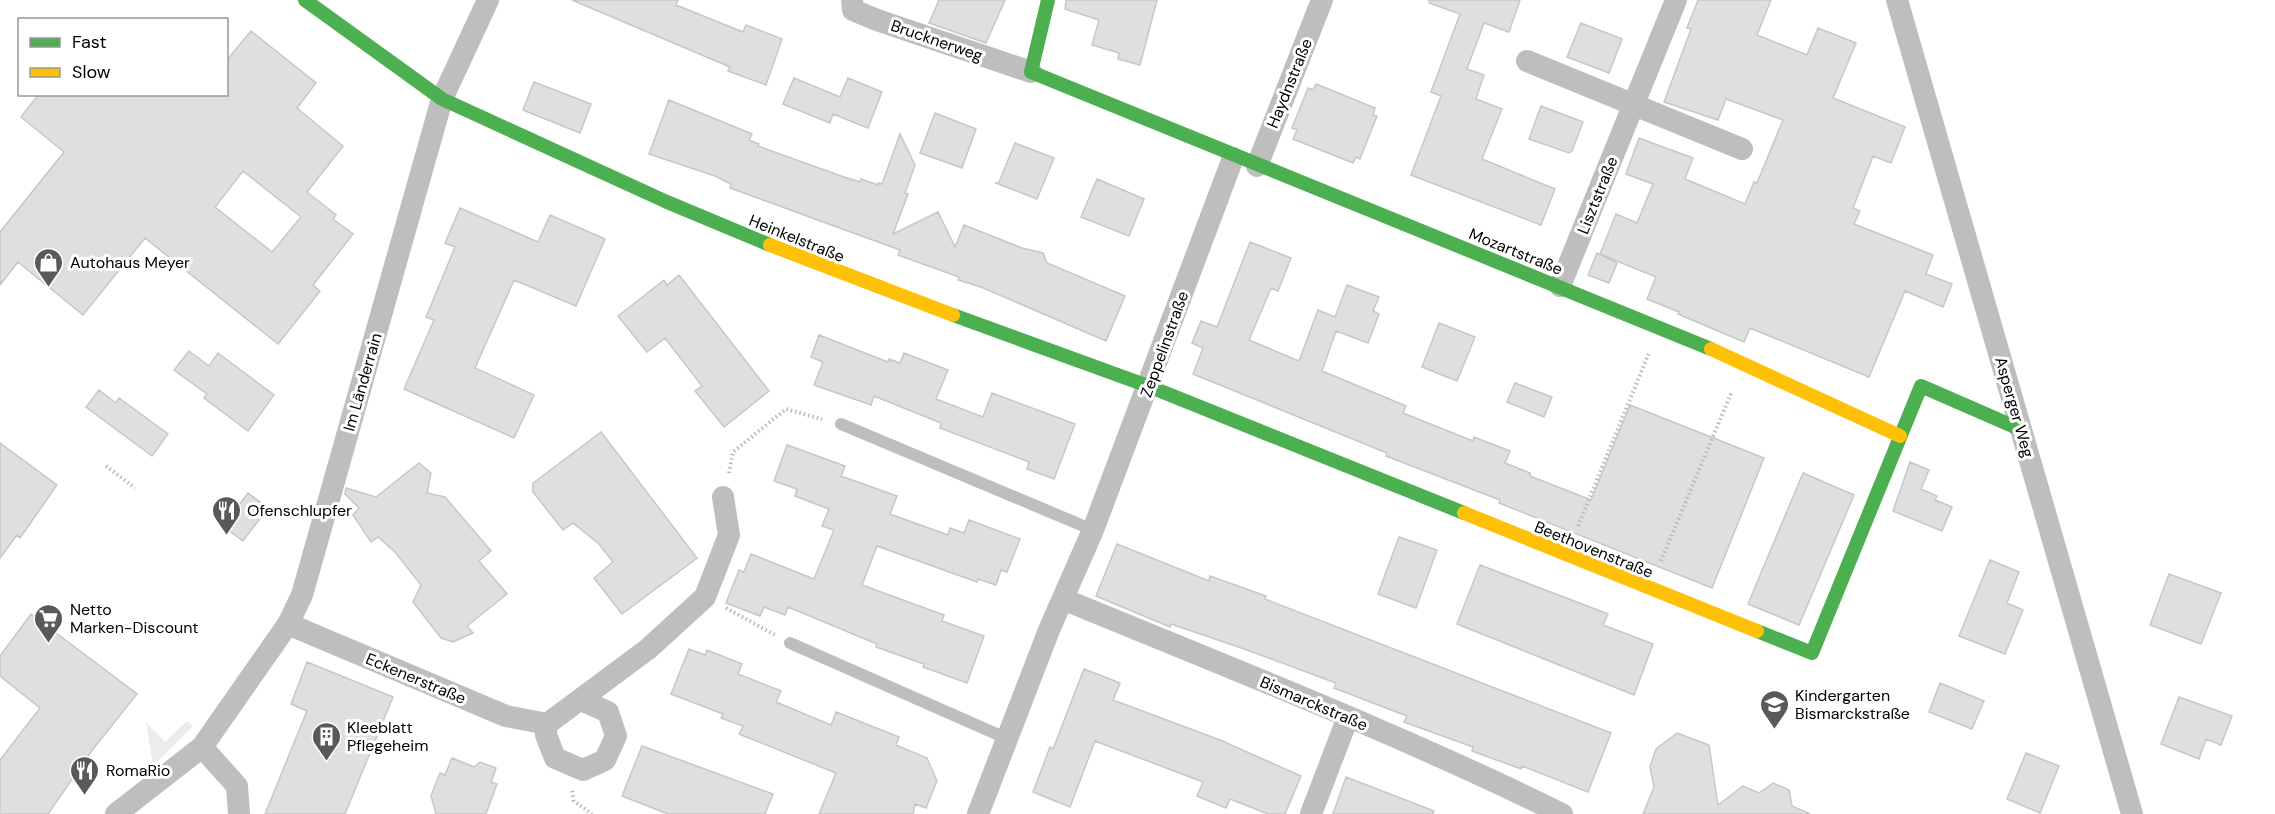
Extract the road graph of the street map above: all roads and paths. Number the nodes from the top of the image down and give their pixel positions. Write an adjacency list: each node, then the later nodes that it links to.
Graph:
1 (305, 0): 10 (street, Heinkelstraße)
2 (488, 0): 10 (street, Im Länderrain)
3 (852, 0): 9 (street, Brucknerweg)
4 (1048, 0): 9 (street)
5 (1322, 0): 14 (street, Haydnstraße)
6 (1676, 0): 11 (street, Lisztstraße)
7 (1897, 0): 20 (street, Asperger Weg)
8 (1527, 61): 11 (street)
9 (1031, 72): 13 (street, Mozartstraße)
10 (441, 99): 18 (street, Heinkelstraße); 30 (street, Im Länderrain)
11 (1633, 104): 12 (street); 15 (street, Lisztstraße)
12 (1742, 149)
13 (1233, 158): 14 (street, Mozartstraße); 18 (street, Zeppelinstraße)
14 (1257, 166): 15 (street, Mozartstraße)
15 (1560, 286): 16 (street, Mozartstraße)
16 (1660, 327): 17 (street, Mozartstraße); 26 (path)
17 (1743, 362): 21 (street, Mozartstraße); 27 (path)
18 (1148, 386): 25 (street, Zeppelinstraße); 26 (street, Beethovenstraße)
19 (841, 424): 24 (path); 25 (lane)
20 (2022, 430): 21 (street); 42 (street, Asperger Weg)
21 (1900, 436): 27 (street, Beethovenstraße)
22 (106, 466): 23 (path)
23 (135, 488)
24 (723, 497): 28 (street)
25 (1093, 530): 29 (street, Zeppelinstraße)
26 (1566, 556): 27 (street, Beethovenstraße)
27 (1649, 589)
28 (705, 597): 31 (path); 32 (street)
29 (1063, 599): 33 (street, Bismarckstraße); 35 (street, Zeppelinstraße)
30 (288, 624): 34 (street, Eckenerstraße); 36 (street, Im Länderrain)
31 (790, 643): 35 (lane)
32 (581, 700): 34 (street); 34 (street)
33 (1348, 717): 40 (street); 41 (street, Bismarckstraße)
34 (548, 724)
35 (1008, 739): 39 (street, Zeppelinstraße)
36 (201, 747): 37 (street, Im Länderrain); 38 (street)
37 (116, 814)
38 (239, 814)
39 (978, 814)
40 (1311, 814)
41 (1562, 814)
42 (2132, 814)

